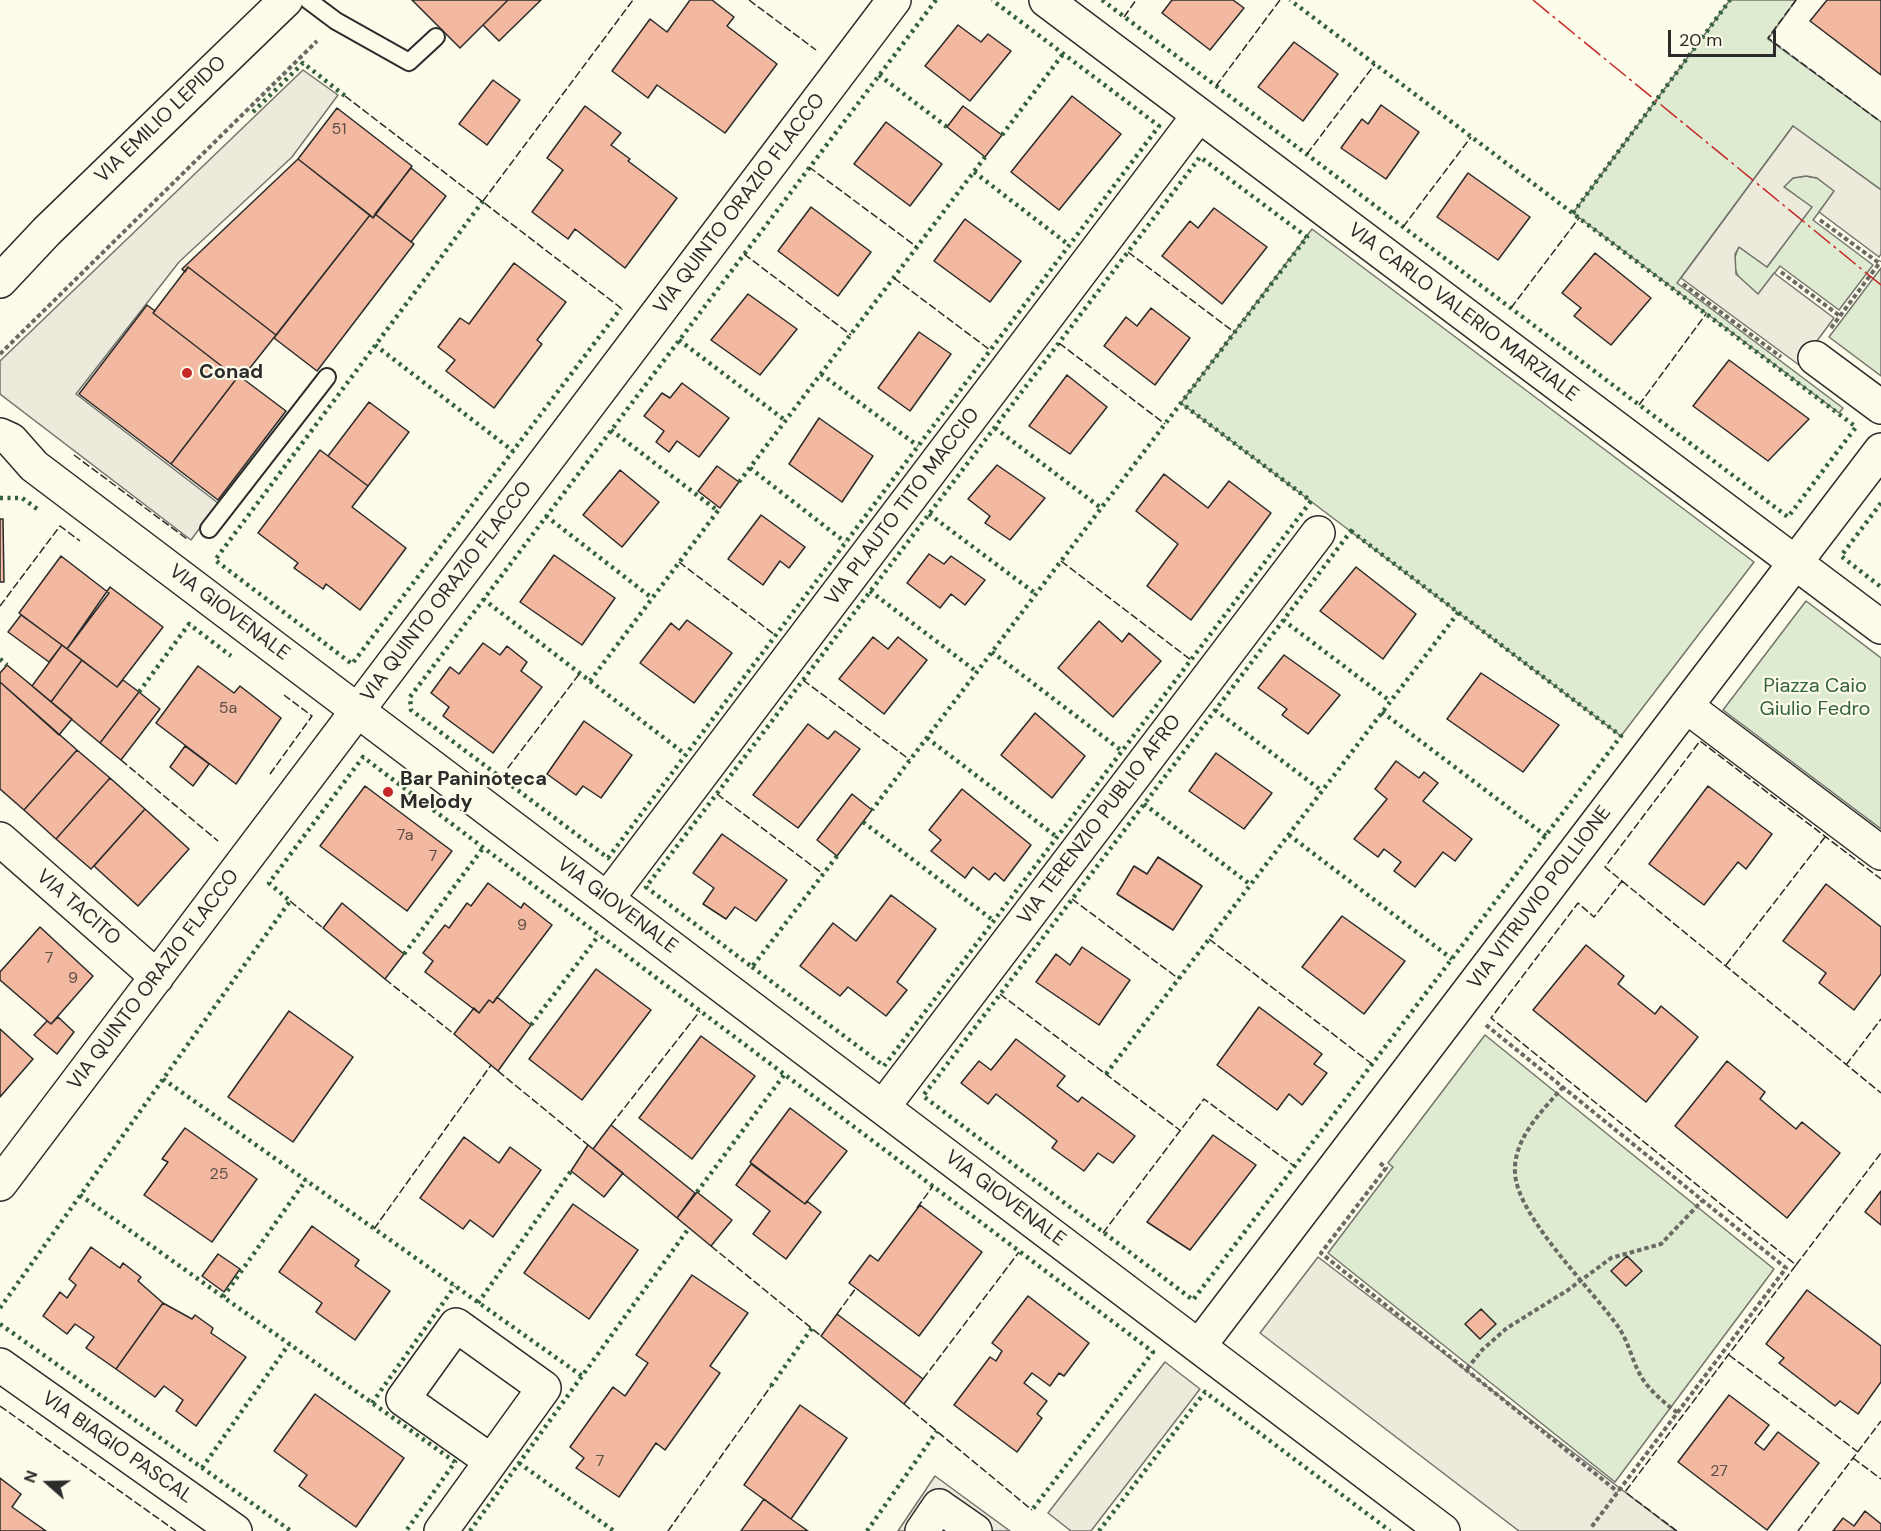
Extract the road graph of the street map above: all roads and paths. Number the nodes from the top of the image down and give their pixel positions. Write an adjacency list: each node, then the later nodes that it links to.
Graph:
1 (285, 0): 9 (street, VIA EMILIO LEPIDO)
2 (308, 0): 5 (lane)
3 (894, 0): 29 (street, VIA QUINTO ORAZIO FLACCO)
4 (1046, 0): 7 (street, VIA CARLO VALERIO MARZIALE)
5 (336, 21): 6 (lane); 17 (path)
6 (436, 37)
7 (1199, 115): 26 (street, VIA CARLO VALERIO MARZIALE); 32 (street, VIA PLAUTO TITO MACCIO)
8 (1820, 220): 10 (path)
9 (37, 242): 12 (street, VIA EMILIO LEPIDO); 13 (street, VIA EMILIO LEPIDO)
10 (1880, 262): 15 (path)
11 (1781, 272): 15 (path)
12 (0, 274)
13 (0, 281)
14 (1683, 284): 16 (path)
15 (1840, 316): 16 (path)
16 (1810, 350): 19 (street)
17 (0, 354)
18 (327, 377): 24 (lane)
19 (1881, 407)
20 (0, 435): 23 (street, VIA GIOVENALE)
21 (1881, 450): 26 (street, VIA VITRUVIO POLLIONE)
22 (0, 460): 23 (street, VIA GIOVENALE)
23 (34, 466): 29 (street, VIA GIOVENALE)
24 (210, 529)
25 (1318, 533): 36 (street, VIA TERENZIO PUBLIO AFRO)
26 (1796, 563): 27 (street, VIA CARLO VALERIO MARZIALE); 28 (street, VIA VITRUVIO POLLIONE)
27 (1881, 627)
28 (1686, 706): 31 (street); 41 (street, VIA VITRUVIO POLLIONE)
29 (358, 710): 32 (street, VIA GIOVENALE); 33 (street, VIA QUINTO ORAZIO FLACCO)
30 (0, 839): 33 (street, VIA TACITO)
31 (1881, 853)
32 (607, 899): 36 (street, VIA GIOVENALE)
33 (157, 977): 38 (street, VIA QUINTO ORAZIO FLACCO)
34 (1483, 1023): 35 (path)
35 (1563, 1087): 39 (path); 40 (path)
36 (883, 1107): 41 (street, VIA GIOVENALE)
37 (1385, 1152): 43 (path)
38 (0, 1184)
39 (1702, 1201): 40 (path); 44 (path)
40 (1581, 1280): 43 (path); 44 (path)
41 (1199, 1347): 52 (street, VIA GIOVENALE)
42 (0, 1365): 48 (street, VIA BIAGIO PASCAL)
43 (1467, 1369): 46 (path)
44 (1678, 1413): 46 (path)
45 (491, 1461): 49 (street)
46 (1618, 1492): 47 (path)
47 (1590, 1529)
48 (235, 1531)
49 (441, 1531)
50 (922, 1531): 51 (street)
51 (975, 1531)
52 (1443, 1531)

